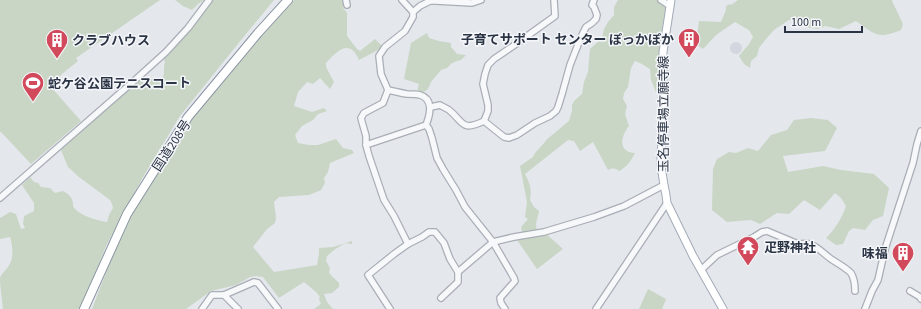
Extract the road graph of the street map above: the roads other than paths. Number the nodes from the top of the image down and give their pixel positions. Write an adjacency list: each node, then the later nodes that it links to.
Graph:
1 (209, 0): 18 (street)
2 (288, 0): 29 (highway, 国道208号)
3 (402, 0): 10 (street)
4 (481, 0): 8 (street)
5 (554, 0): 13 (street)
6 (594, 0): 13 (street)
7 (661, 0): 9 (street)
8 (429, 1): 10 (street)
9 (671, 3): 17 (main road, 玉名停車場立願寺線)
10 (413, 12): 11 (street)
11 (388, 90): 12 (street); 16 (street)
12 (431, 107): 13 (street); 14 (street)
13 (484, 121)
14 (426, 125): 16 (street); 20 (street)
15 (921, 131): 37 (street)
16 (366, 146): 21 (street)
17 (664, 185): 19 (main road, 玉名停車場立願寺線); 20 (street)
18 (0, 198)
19 (667, 203): 22 (main road, 玉名停車場立願寺線); 35 (street)
20 (493, 242): 23 (street); 34 (street)
21 (408, 244): 23 (street); 33 (street)
22 (701, 270): 24 (street); 36 (main road, 玉名停車場立願寺線)
23 (458, 272): 27 (street)
24 (855, 291)
25 (910, 291): 28 (street)
26 (224, 295): 30 (street); 31 (street); 32 (street)
27 (441, 298)
28 (921, 299)
29 (84, 309)
30 (202, 309)
31 (238, 309)
32 (278, 309)
33 (390, 309)
34 (505, 309)
35 (596, 309)
36 (723, 309)
37 (865, 309)

